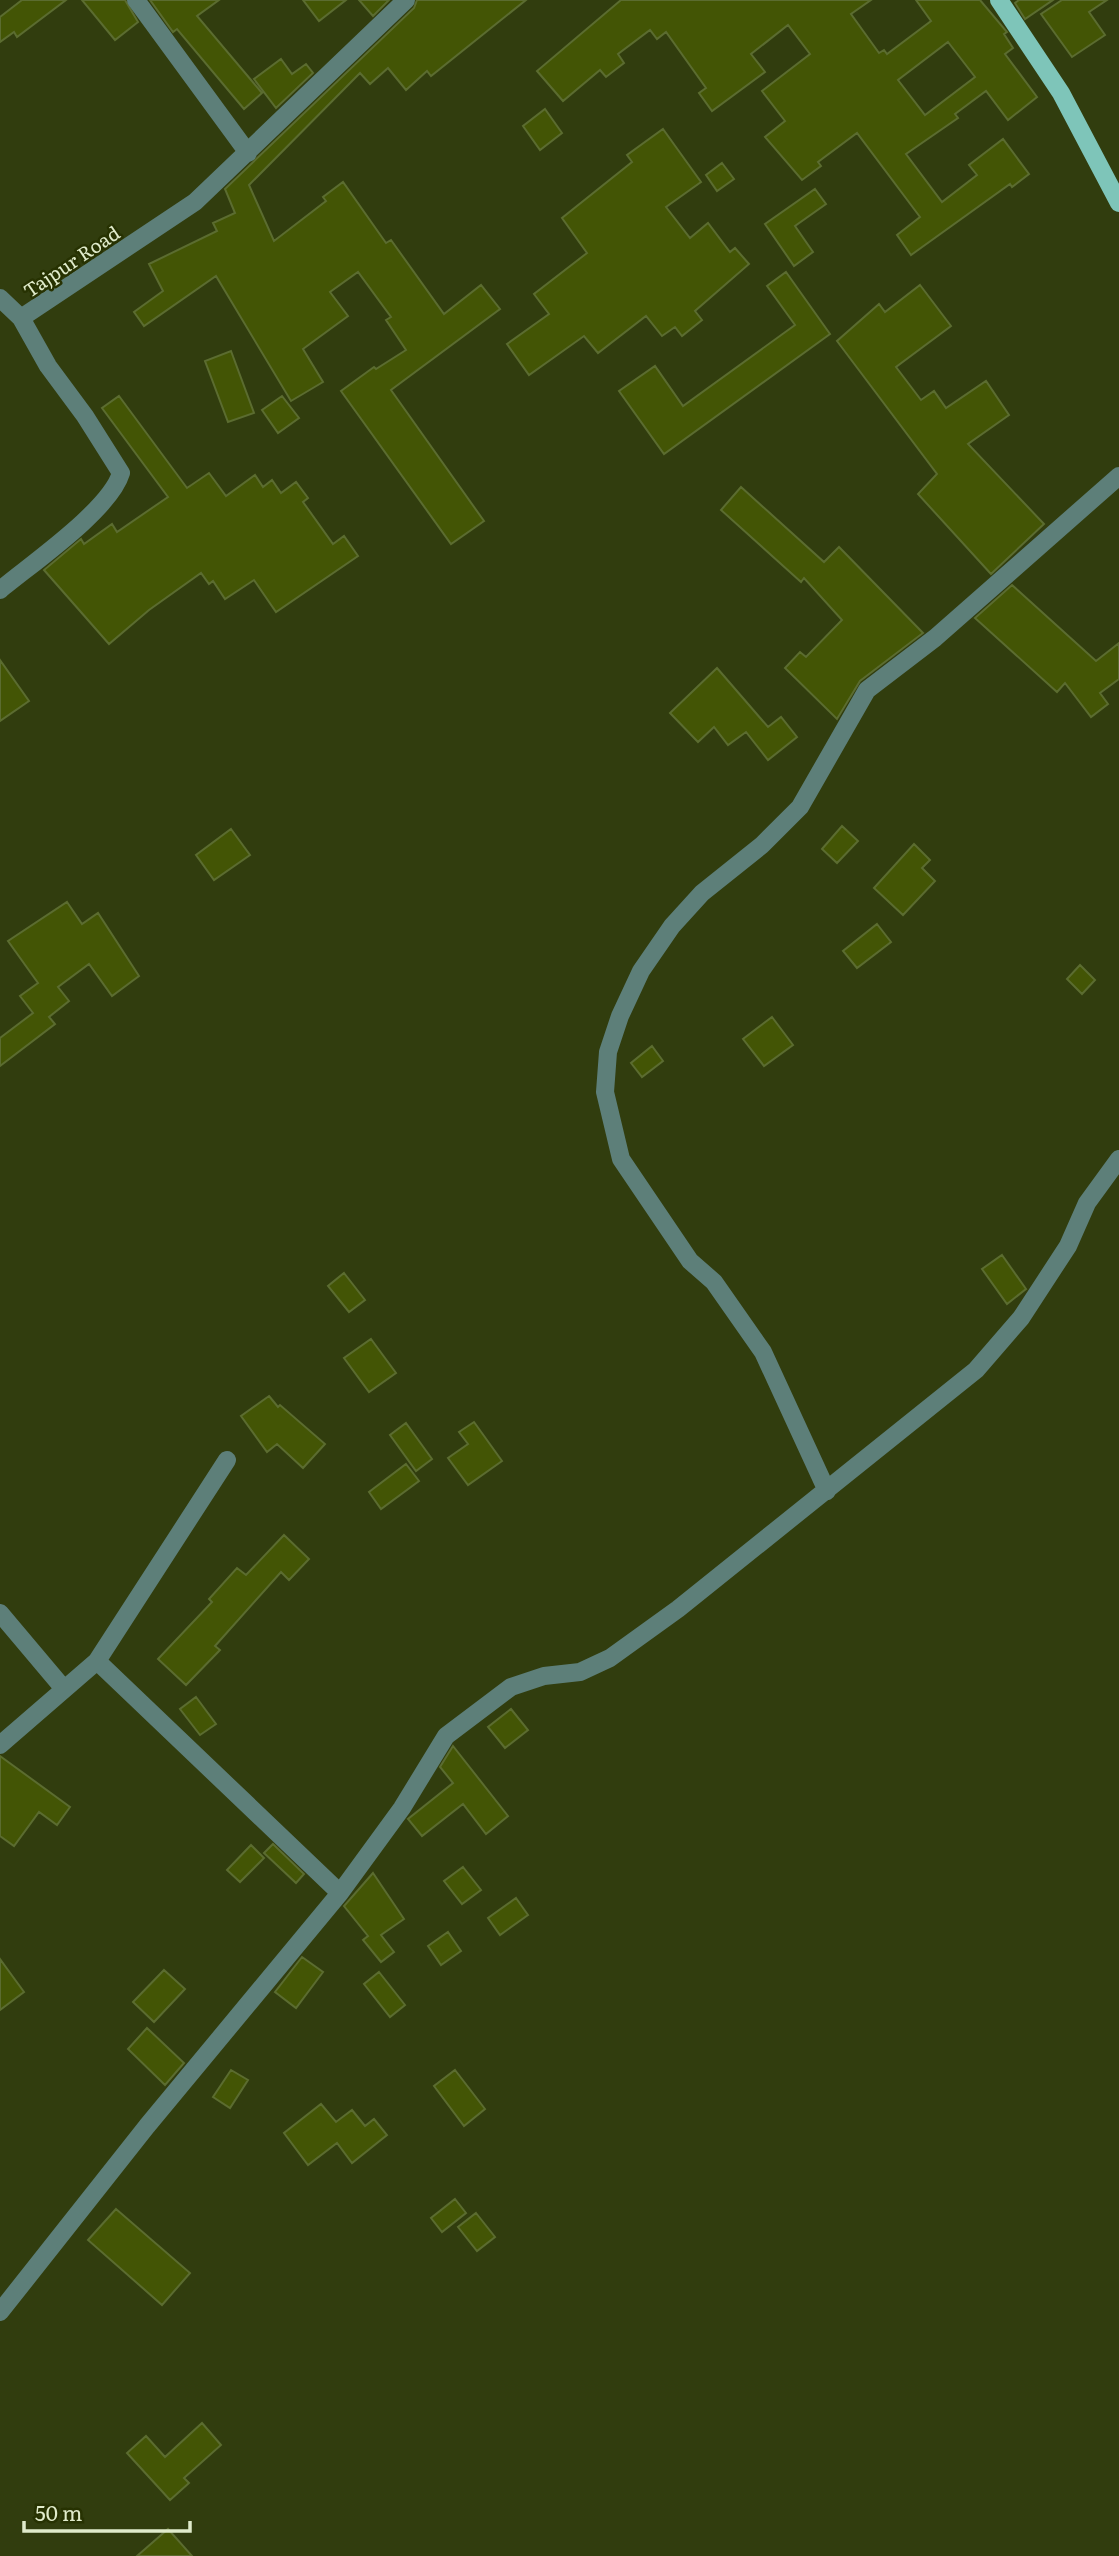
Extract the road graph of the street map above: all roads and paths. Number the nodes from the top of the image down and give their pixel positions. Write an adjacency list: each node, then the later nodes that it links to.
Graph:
1 (136, 0): 4 (street)
2 (405, 0): 4 (street, Tajpur Road)
3 (999, 0): 5 (main road)
4 (248, 153): 7 (street, Tajpur Road)
5 (1119, 203)
6 (0, 298): 7 (street)
7 (21, 318): 9 (street, Tajpur Road)
8 (1119, 476): 12 (street)
9 (0, 590)
10 (1119, 1159): 12 (street)
11 (228, 1460): 14 (street)
12 (827, 1491): 17 (street)
13 (0, 1614): 15 (street)
14 (97, 1661): 15 (street); 17 (street)
15 (64, 1689): 16 (street)
16 (0, 1745)
17 (340, 1893): 18 (street)
18 (0, 2312)

